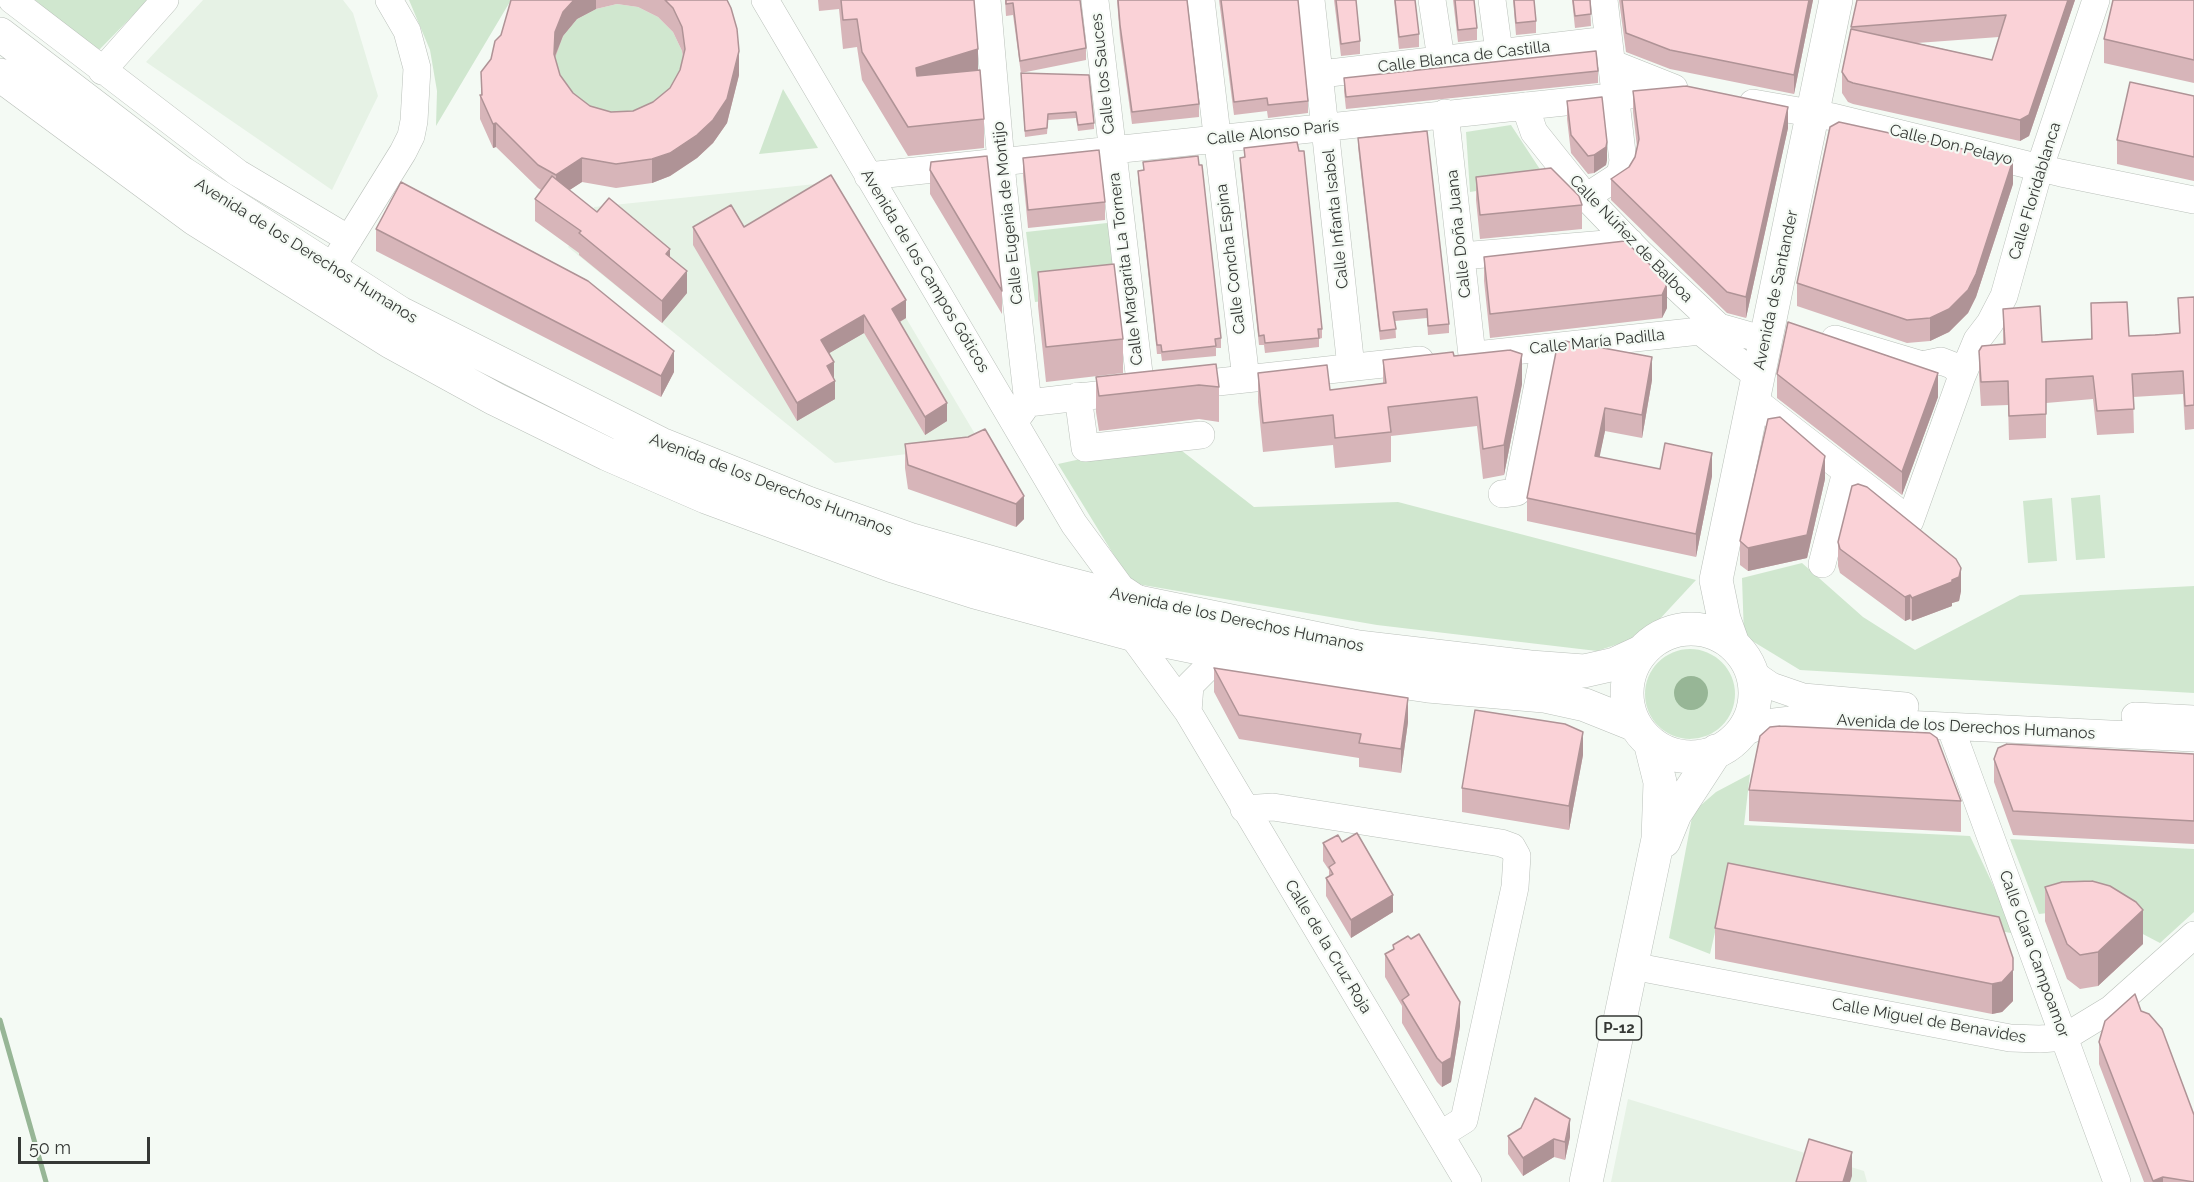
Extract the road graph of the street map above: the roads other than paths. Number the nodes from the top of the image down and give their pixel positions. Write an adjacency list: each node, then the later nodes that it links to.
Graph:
1 (12, 0): 18 (street)
2 (165, 0): 18 (street)
3 (389, 0): 34 (street)
4 (765, 0): 31 (street, Avenida de los Campos Góticos)
5 (987, 0): 29 (street, Calle Eugenia de Montijo)
6 (1201, 0): 27 (street, Calle Concha Espina)
7 (1311, 0): 19 (street, Calle Infanta Isabel)
8 (1432, 0): 17 (street)
9 (1492, 0): 16 (street)
10 (1604, 0): 15 (street)
11 (1836, 0): 25 (main road, Avenida de Santander)
12 (2096, 0): 30 (street, Calle Floridablanca)
13 (1095, 1): 28 (street, Calle los Sauces)
14 (0, 34): 37 (main road, Avenida de los Derechos Humanos)
15 (1609, 51): 16 (street, Calle Blanca de Castilla); 21 (street, Calle Alonso París); 22 (street)
16 (1499, 52): 17 (street, Calle Blanca de Castilla)
17 (1441, 60): 19 (street, Calle Blanca de Castilla)
18 (102, 71): 34 (street)
19 (1321, 74): 26 (street, Calle Infanta Isabel)
20 (0, 75): 58 (main road, Avenida de los Derechos Humanos)
21 (1701, 94): 22 (street, Calle Alonso París); 25 (street, Calle Alonso París)
22 (1615, 95): 23 (street, Calle Alonso París); 32 (street)
23 (1525, 106): 24 (street, Calle Alonso París); 32 (street, Calle Núñez de Balboa)
24 (1445, 113): 26 (street, Calle Alonso París); 36 (street, Calle Doña Juana)
25 (1813, 113): 30 (street, Calle Don Pelayo); 38 (main road, Avenida de Santander)
26 (1326, 126): 27 (street, Calle Alonso París); 41 (street, Calle Infanta Isabel)
27 (1217, 138): 28 (street, Calle Alonso París); 43 (street, Calle Concha Espina)
28 (1112, 148): 29 (street, Calle Alonso París); 45 (street, Calle Margarita La Tornera)
29 (1002, 160): 31 (street, Calle Alonso París); 47 (street, Calle Eugenia de Montijo)
30 (2040, 167): 33 (street, Calle Don Pelayo); 42 (street, Calle Floridablanca)
31 (868, 176): 47 (street, Avenida de los Campos Góticos)
32 (1586, 197): 35 (street, Calle Núñez de Balboa)
33 (2194, 200)
34 (349, 239): 37 (street)
35 (1630, 242): 36 (street); 38 (street, Calle Núñez de Balboa)
36 (1461, 256): 40 (street, Calle Doña Juana)
37 (331, 269): 54 (main road, Avenida de los Derechos Humanos)
38 (1786, 330): 42 (street, Calle Núñez de Balboa); 44 (main road, Avenida de Santander)
39 (1545, 348): 40 (street, Calle María Padilla); 44 (street, Calle María Padilla); 50 (street)
40 (1472, 355): 41 (street, Calle María Padilla)
41 (1351, 367): 43 (street, Calle María Padilla)
42 (1951, 369): 51 (street, Calle Floridablanca)
43 (1246, 379): 45 (street, Calle María Padilla)
44 (1756, 388): 49 (street, Calle María Padilla); 55 (main road, Avenida de Santander)
45 (1141, 390): 46 (street, Calle María Padilla)
46 (1078, 396): 47 (street, Calle María Padilla); 48 (street)
47 (1021, 412): 52 (street, Avenida de los Campos Góticos)
48 (1201, 435)
49 (1846, 472): 51 (street, Calle María Padilla); 53 (street)
50 (1502, 494)
51 (1910, 521)
52 (1085, 541): 54 (street); 56 (street, Avenida de los Campos Góticos)
53 (1822, 564)
54 (1057, 580): 56 (main road, Avenida de los Derechos Humanos)
55 (1716, 580): 57 (main road); 59 (main road)
56 (1143, 603): 60 (main road, Avenida de los Derechos Humanos)
57 (1674, 631): 59 (main road); 60 (main road)
58 (1131, 634): 61 (main road, Avenida de los Derechos Humanos); 63 (street, Calle de la Cruz Roja)
59 (1732, 644): 62 (main road)
60 (1641, 652): 66 (main road)
61 (1222, 653): 63 (street); 66 (main road, Avenida de los Derechos Humanos)
62 (1752, 673): 64 (street, Avenida de los Derechos Humanos); 68 (main road)
63 (1188, 712): 69 (street, Calle de la Cruz Roja)
64 (2194, 719)
65 (1950, 726): 67 (street, Avenida de los Derechos Humanos); 68 (street, Avenida de los Derechos Humanos); 73 (street, Calle Clara Campoamor)
66 (1643, 733): 68 (main road); 70 (main road)
67 (2194, 738)
68 (1728, 743): 70 (main road)
69 (1244, 809): 74 (street, Calle de la Cruz Roja); 74 (street)
70 (1652, 874): 72 (main road, P-12)
71 (2194, 935): 73 (street)
72 (1632, 966): 73 (street, Calle Miguel de Benavides); 76 (main road, P-12)
73 (2065, 1037): 77 (street, Calle Clara Campoamor)
74 (1440, 1135): 75 (street, Calle de la Cruz Roja)
75 (1468, 1182)
76 (1586, 1182)
77 (2118, 1182)

